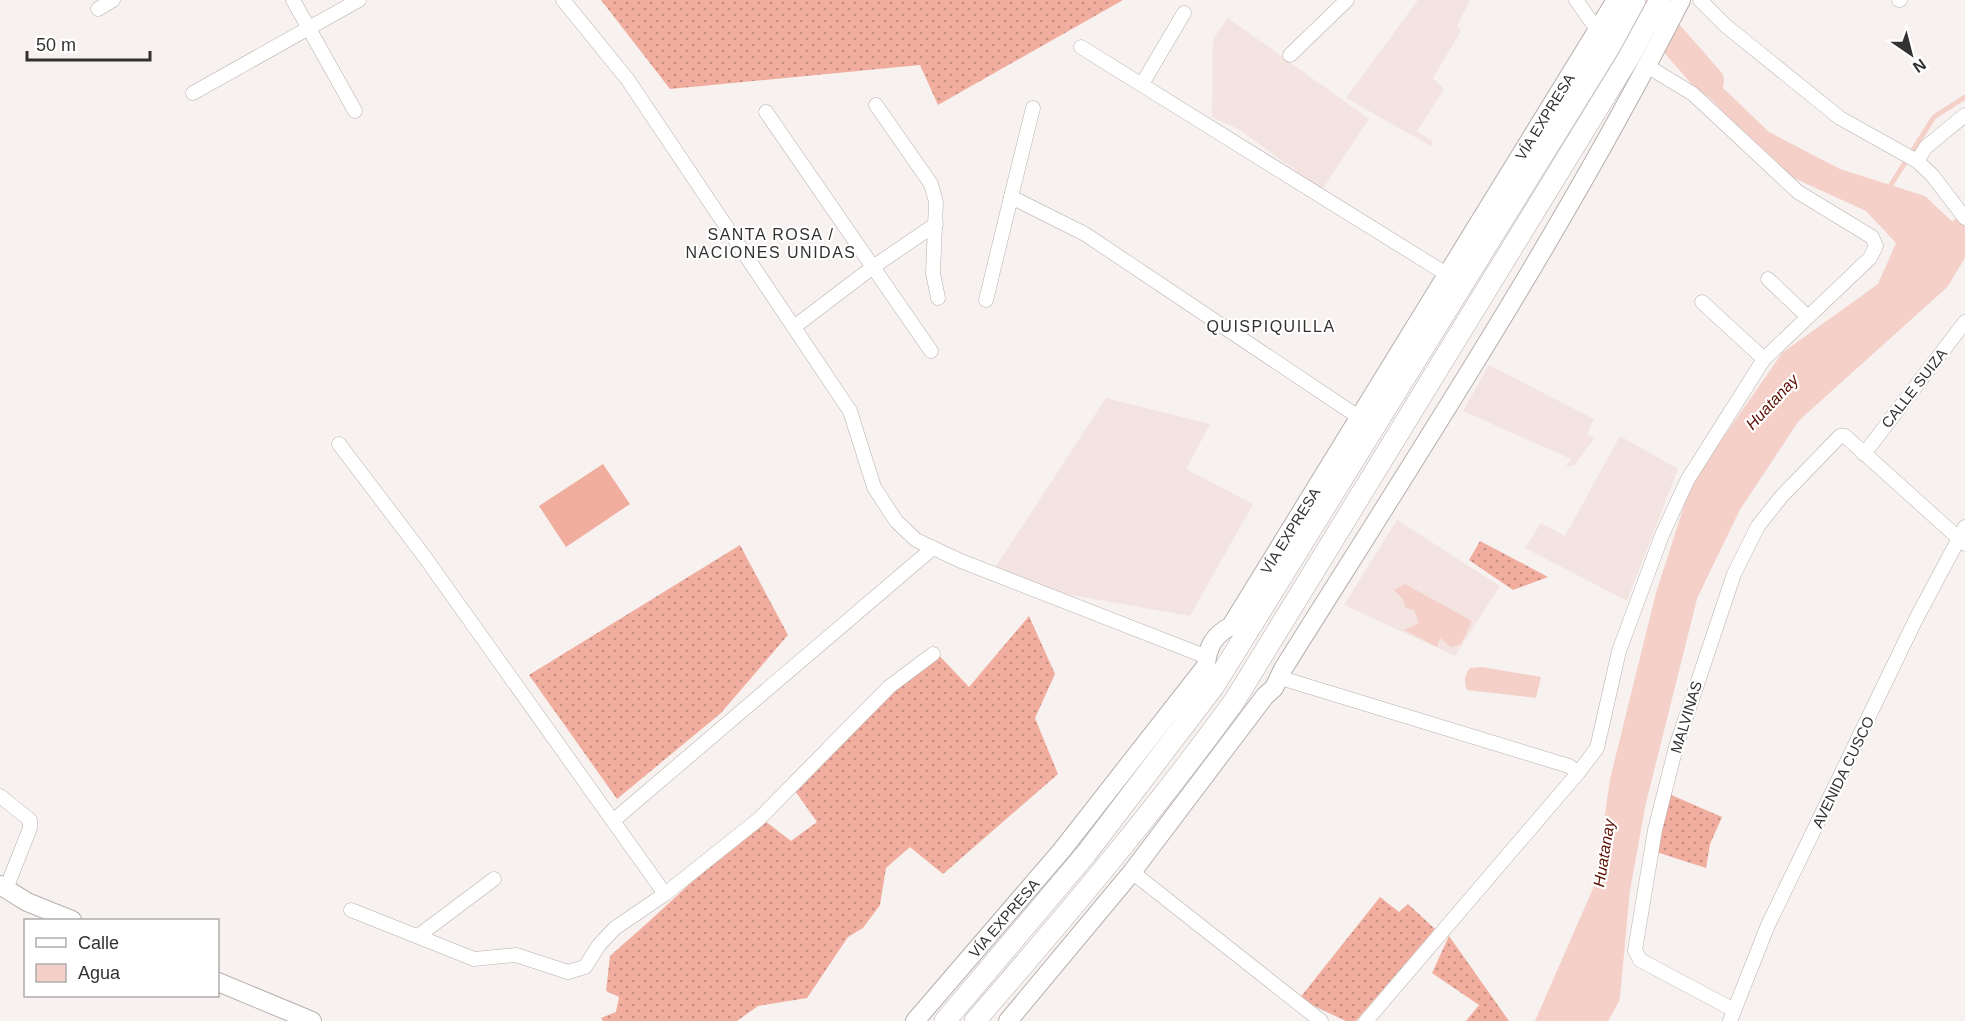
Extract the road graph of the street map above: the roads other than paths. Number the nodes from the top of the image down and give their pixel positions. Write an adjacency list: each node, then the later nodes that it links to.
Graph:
1 (113, 0): 12 (street)
2 (293, 0): 14 (street)
3 (359, 0): 14 (street)
4 (563, 0): 38 (street)
5 (1347, 0): 17 (street)
6 (1576, 0): 15 (street)
7 (1616, 0): 15 (main road, VÍA EXPRESA)
8 (1635, 0): 15 (main road, VÍA EXPRESA)
9 (1660, 0): 18 (main road)
10 (1681, 0): 18 (main road)
11 (1700, 0): 26 (street)
12 (98, 9)
13 (1184, 13): 19 (street)
14 (308, 29): 20 (street); 23 (street)
15 (1603, 35): 31 (main road, VÍA EXPRESA); 46 (main road, VÍA EXPRESA)
16 (1081, 47): 19 (street)
17 (1290, 55)
18 (1642, 62): 36 (street); 48 (main road); 51 (main road)
19 (1142, 84): 31 (street)
20 (193, 93)
21 (876, 105): 29 (street)
22 (1033, 108): 27 (street)
23 (355, 111)
24 (766, 112): 30 (street)
25 (1965, 115): 26 (street)
26 (1917, 161): 28 (street)
27 (1011, 196): 34 (street); 41 (street)
28 (1965, 218)
29 (936, 224): 30 (street); 33 (street)
30 (873, 267): 38 (street); 39 (street)
31 (1448, 275): 41 (main road, VÍA EXPRESA)
32 (1768, 279): 36 (street)
33 (938, 298)
34 (986, 300)
35 (1702, 302): 40 (street)
36 (1808, 317): 40 (street)
37 (1965, 322): 43 (street, CALLE SUIZA)
38 (794, 327): 45 (street)
39 (931, 351)
40 (1764, 359): 55 (street)
41 (1360, 418): 47 (main road, VÍA EXPRESA)
42 (339, 444): 57 (street)
43 (1864, 454): 44 (street); 66 (street, MALVINAS)
44 (1963, 536): 66 (street, AVENIDA CUSCO)
45 (933, 548): 50 (street); 57 (street)
46 (1254, 624): 47 (main road); 48 (main road); 52 (main road, VÍA EXPRESA)
47 (1231, 626): 50 (main road, VÍA EXPRESA)
48 (1275, 638): 51 (main road); 54 (main road)
49 (933, 654): 61 (street)
50 (1206, 661): 52 (main road); 68 (main road, VÍA EXPRESA)
51 (1282, 674): 53 (main road); 55 (street)
52 (1214, 686): 54 (main road); 69 (main road, VÍA EXPRESA)
53 (1265, 696): 54 (main road); 58 (main road)
54 (1235, 700): 70 (main road)
55 (1578, 773): 73 (street)
56 (0, 796): 60 (street)
57 (615, 820): 61 (street)
58 (1132, 872): 71 (main road); 72 (street)
59 (494, 879): 64 (street)
60 (3, 887): 63 (main road)
61 (665, 894): 64 (street)
62 (351, 910): 64 (street)
63 (67, 919)
64 (417, 936)
65 (219, 982): 67 (main road)
66 (1732, 1015)
67 (312, 1021)
68 (915, 1021)
69 (945, 1021)
70 (975, 1021)
71 (1008, 1021)
72 (1321, 1021)
73 (1366, 1021)

